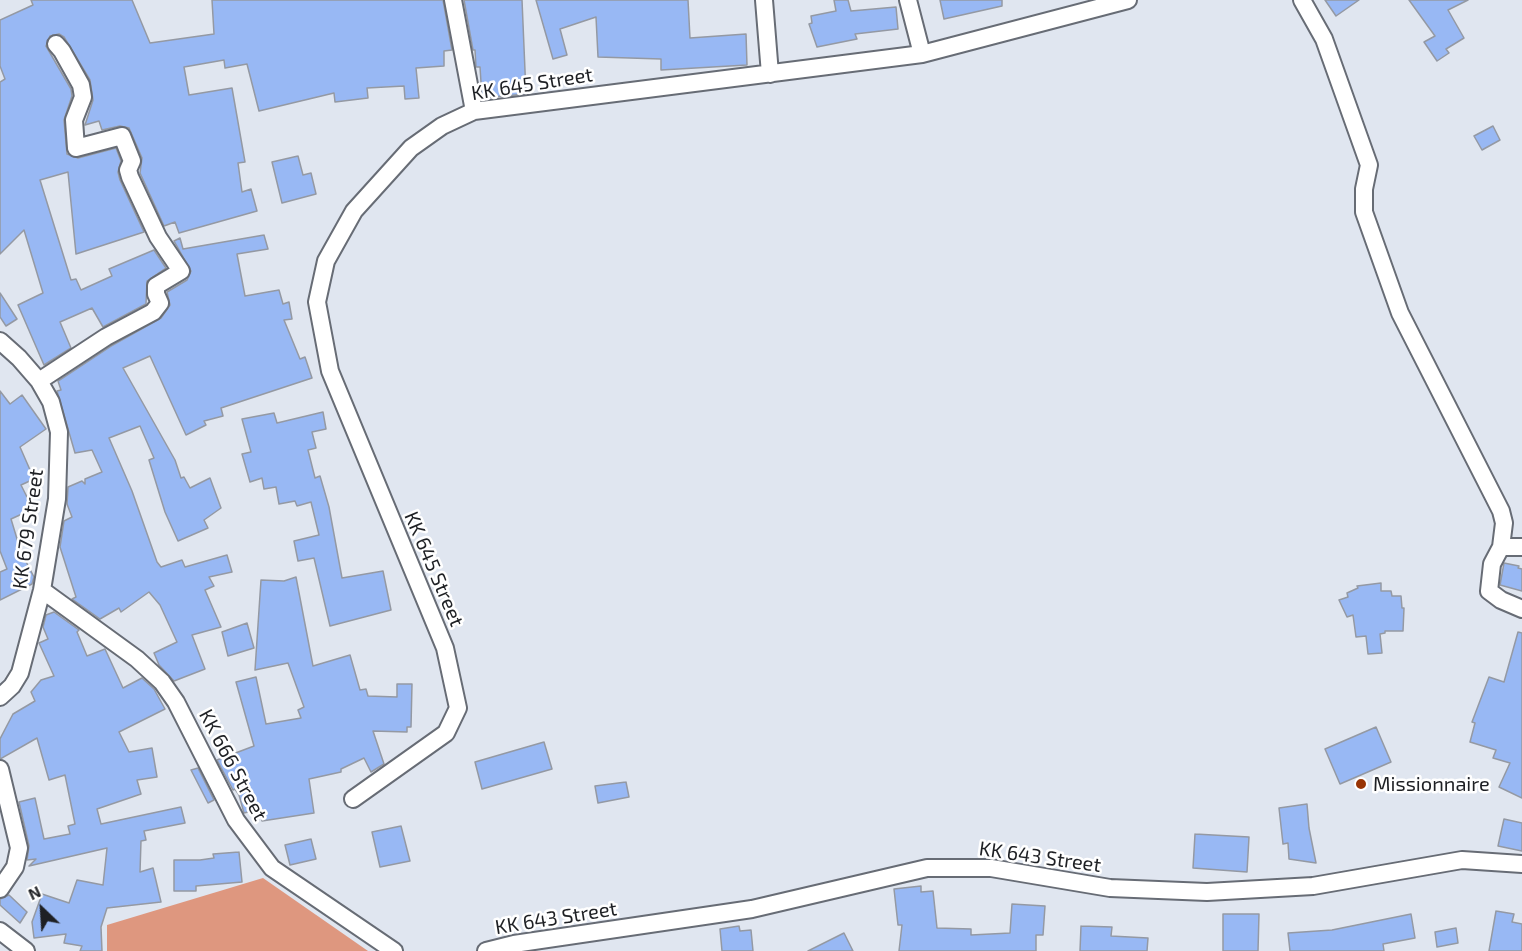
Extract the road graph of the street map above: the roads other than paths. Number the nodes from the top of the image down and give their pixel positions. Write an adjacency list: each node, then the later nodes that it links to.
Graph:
1 (453, 0): 9 (street)
2 (764, 0): 8 (street)
3 (908, 0): 7 (street)
4 (1128, 0): 7 (street, KK 645 Street)
5 (1302, 0): 12 (street)
6 (56, 44): 11 (street)
7 (922, 54): 8 (street, KK 645 Street)
8 (770, 74): 9 (street, KK 645 Street)
9 (474, 111): 18 (street, KK 645 Street)
10 (0, 341): 11 (street, KK 679 Street)
11 (39, 381): 14 (street, KK 679 Street)
12 (1501, 547): 13 (street); 15 (street)
13 (1522, 547)
14 (42, 590): 16 (street, KK 679 Street); 23 (street, KK 666 Street)
15 (1522, 609)
16 (0, 697)
17 (0, 769): 20 (street)
18 (353, 799)
19 (1522, 864): 24 (street, KK 643 Street)
20 (0, 889)
21 (0, 931): 22 (street)
22 (26, 951)
23 (394, 951)
24 (486, 951)

